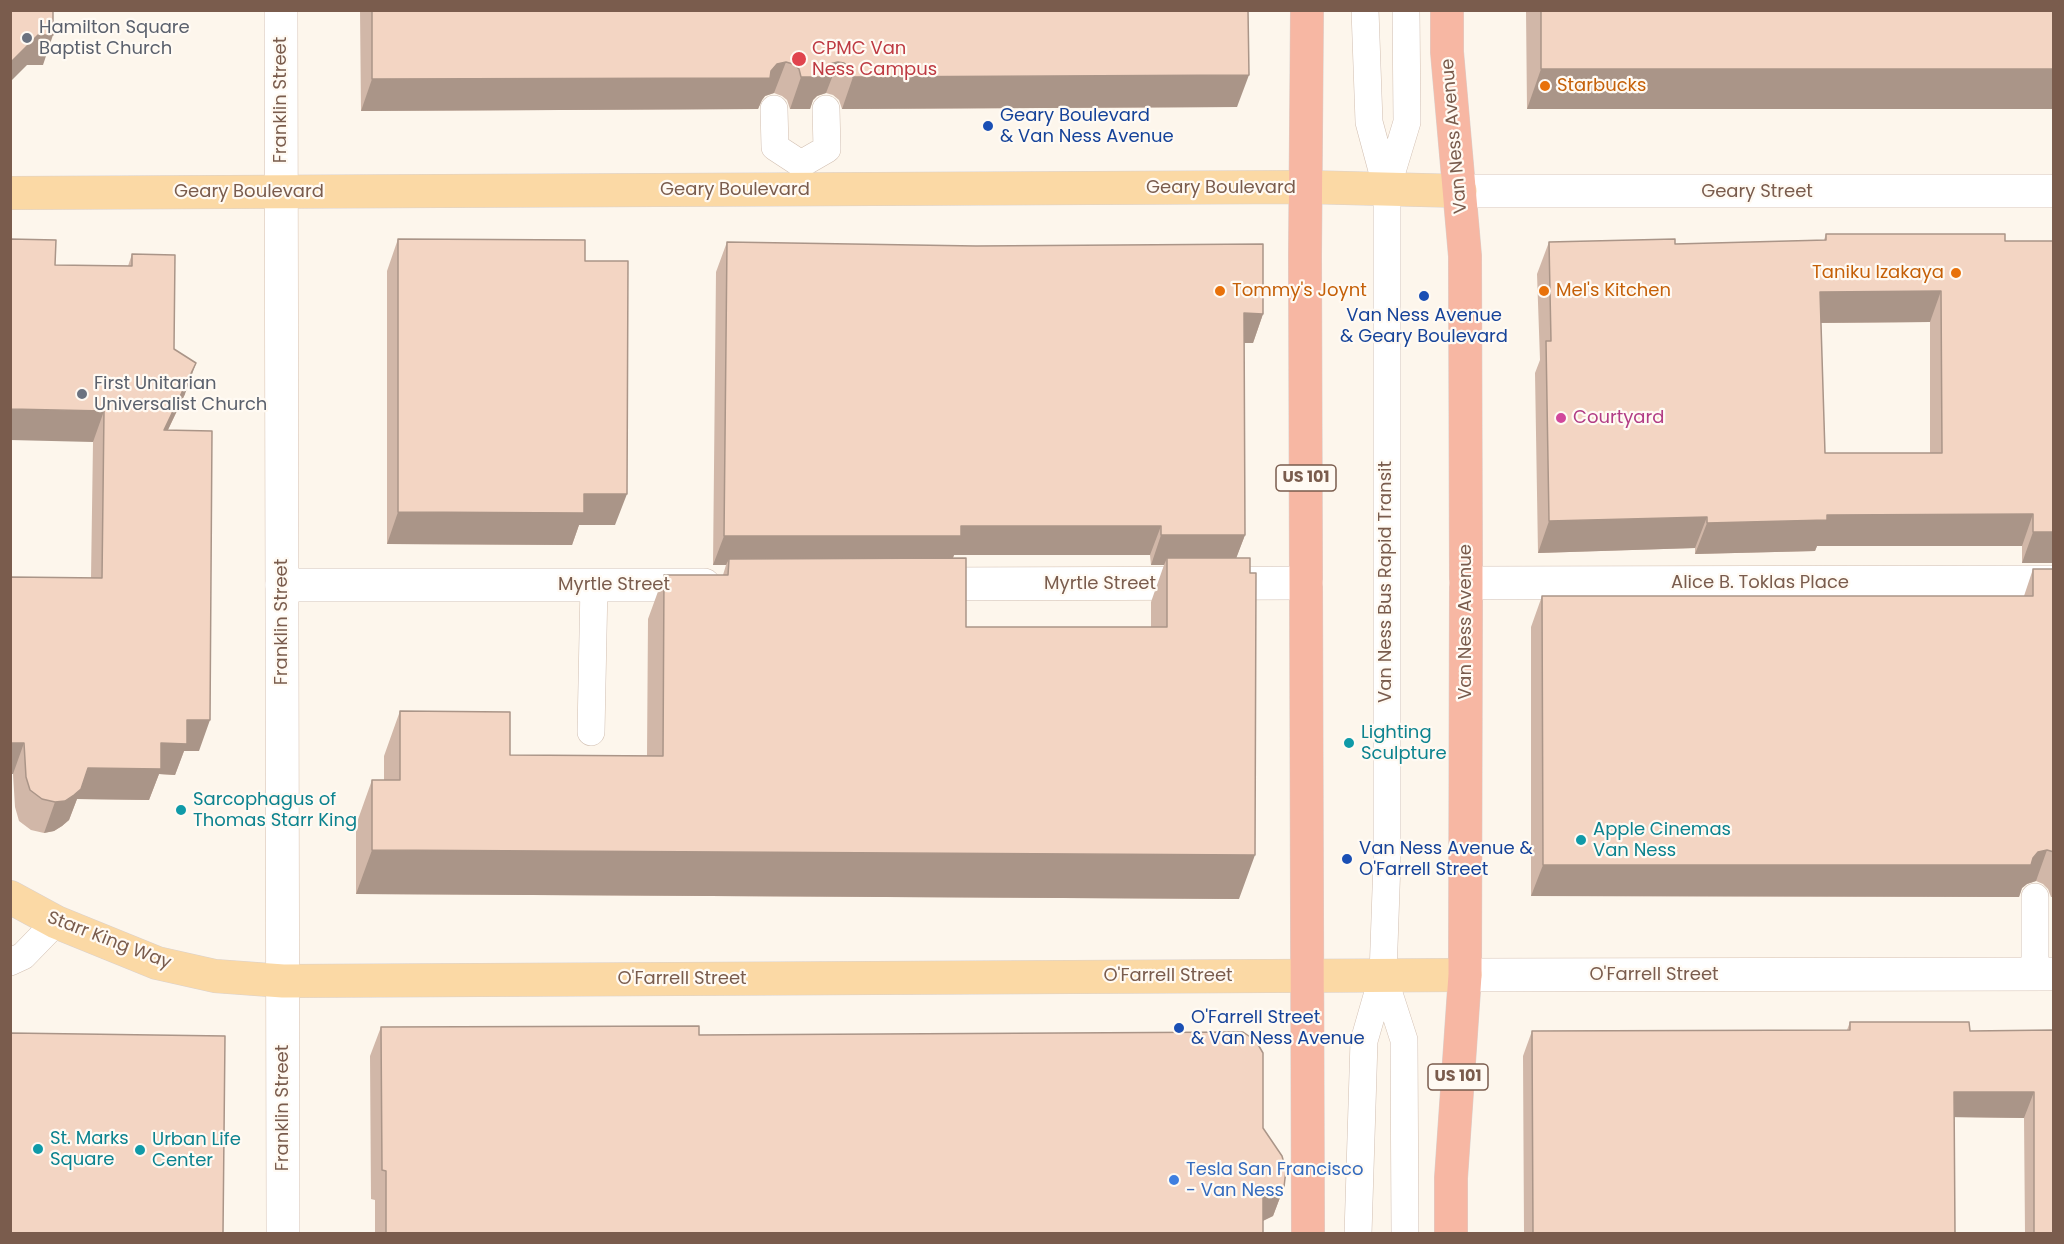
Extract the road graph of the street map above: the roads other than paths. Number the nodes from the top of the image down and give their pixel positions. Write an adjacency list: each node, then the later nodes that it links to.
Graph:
1 (281, 10): 14 (main road, Franklin Street)
2 (1307, 10): 9 (highway, US 101)
3 (1365, 10): 10 (lane, Van Ness Bus Rapid Transit)
4 (1406, 10): 10 (lane, Van Ness Bus Rapid Transit)
5 (1447, 10): 11 (highway, Van Ness Avenue / US 101)
6 (774, 109): 8 (lane)
7 (826, 109): 8 (lane)
8 (801, 177): 9 (main road, Geary Boulevard); 14 (main road, Geary Boulevard)
9 (1306, 187): 10 (main road, Geary Boulevard); 16 (highway, US 101)
10 (1387, 189): 11 (main road, Geary Boulevard); 29 (lane, Van Ness Bus Rapid Transit)
11 (1460, 191): 12 (main road, Geary Street); 17 (highway, Van Ness Avenue / US 101)
12 (2054, 191)
13 (10, 193): 14 (main road, Geary Boulevard)
14 (282, 193): 19 (main road, Franklin Street)
15 (2054, 582): 17 (main road, Alice B. Toklas Place)
16 (1306, 583): 18 (main road, Myrtle Street); 28 (highway, US 101)
17 (1466, 583): 30 (highway, Van Ness Avenue / US 101)
18 (892, 584)
19 (282, 585): 20 (main road, Myrtle Street); 31 (main road, Franklin Street)
20 (594, 585): 21 (main road, Myrtle Street); 22 (lane)
21 (737, 585)
22 (591, 732)
23 (10, 897): 25 (main road, Starr King Way)
24 (2035, 897): 27 (lane)
25 (56, 922): 26 (lane); 31 (main road, Starr King Way)
26 (10, 962)
27 (2044, 974): 30 (main road, O'Farrell Street)
28 (1308, 975): 29 (main road, O'Farrell Street); 31 (main road, O'Farrell Street); 33 (highway, US 101)
29 (1383, 975): 30 (main road, O'Farrell Street); 34 (lane, Van Ness Bus Rapid Transit); 35 (lane, Van Ness Bus Rapid Transit)
30 (1465, 975): 36 (highway, Van Ness Avenue / US 101)
31 (283, 981): 32 (main road, Franklin Street)
32 (283, 1233)
33 (1308, 1233)
34 (1358, 1233)
35 (1405, 1233)
36 (1451, 1233)

